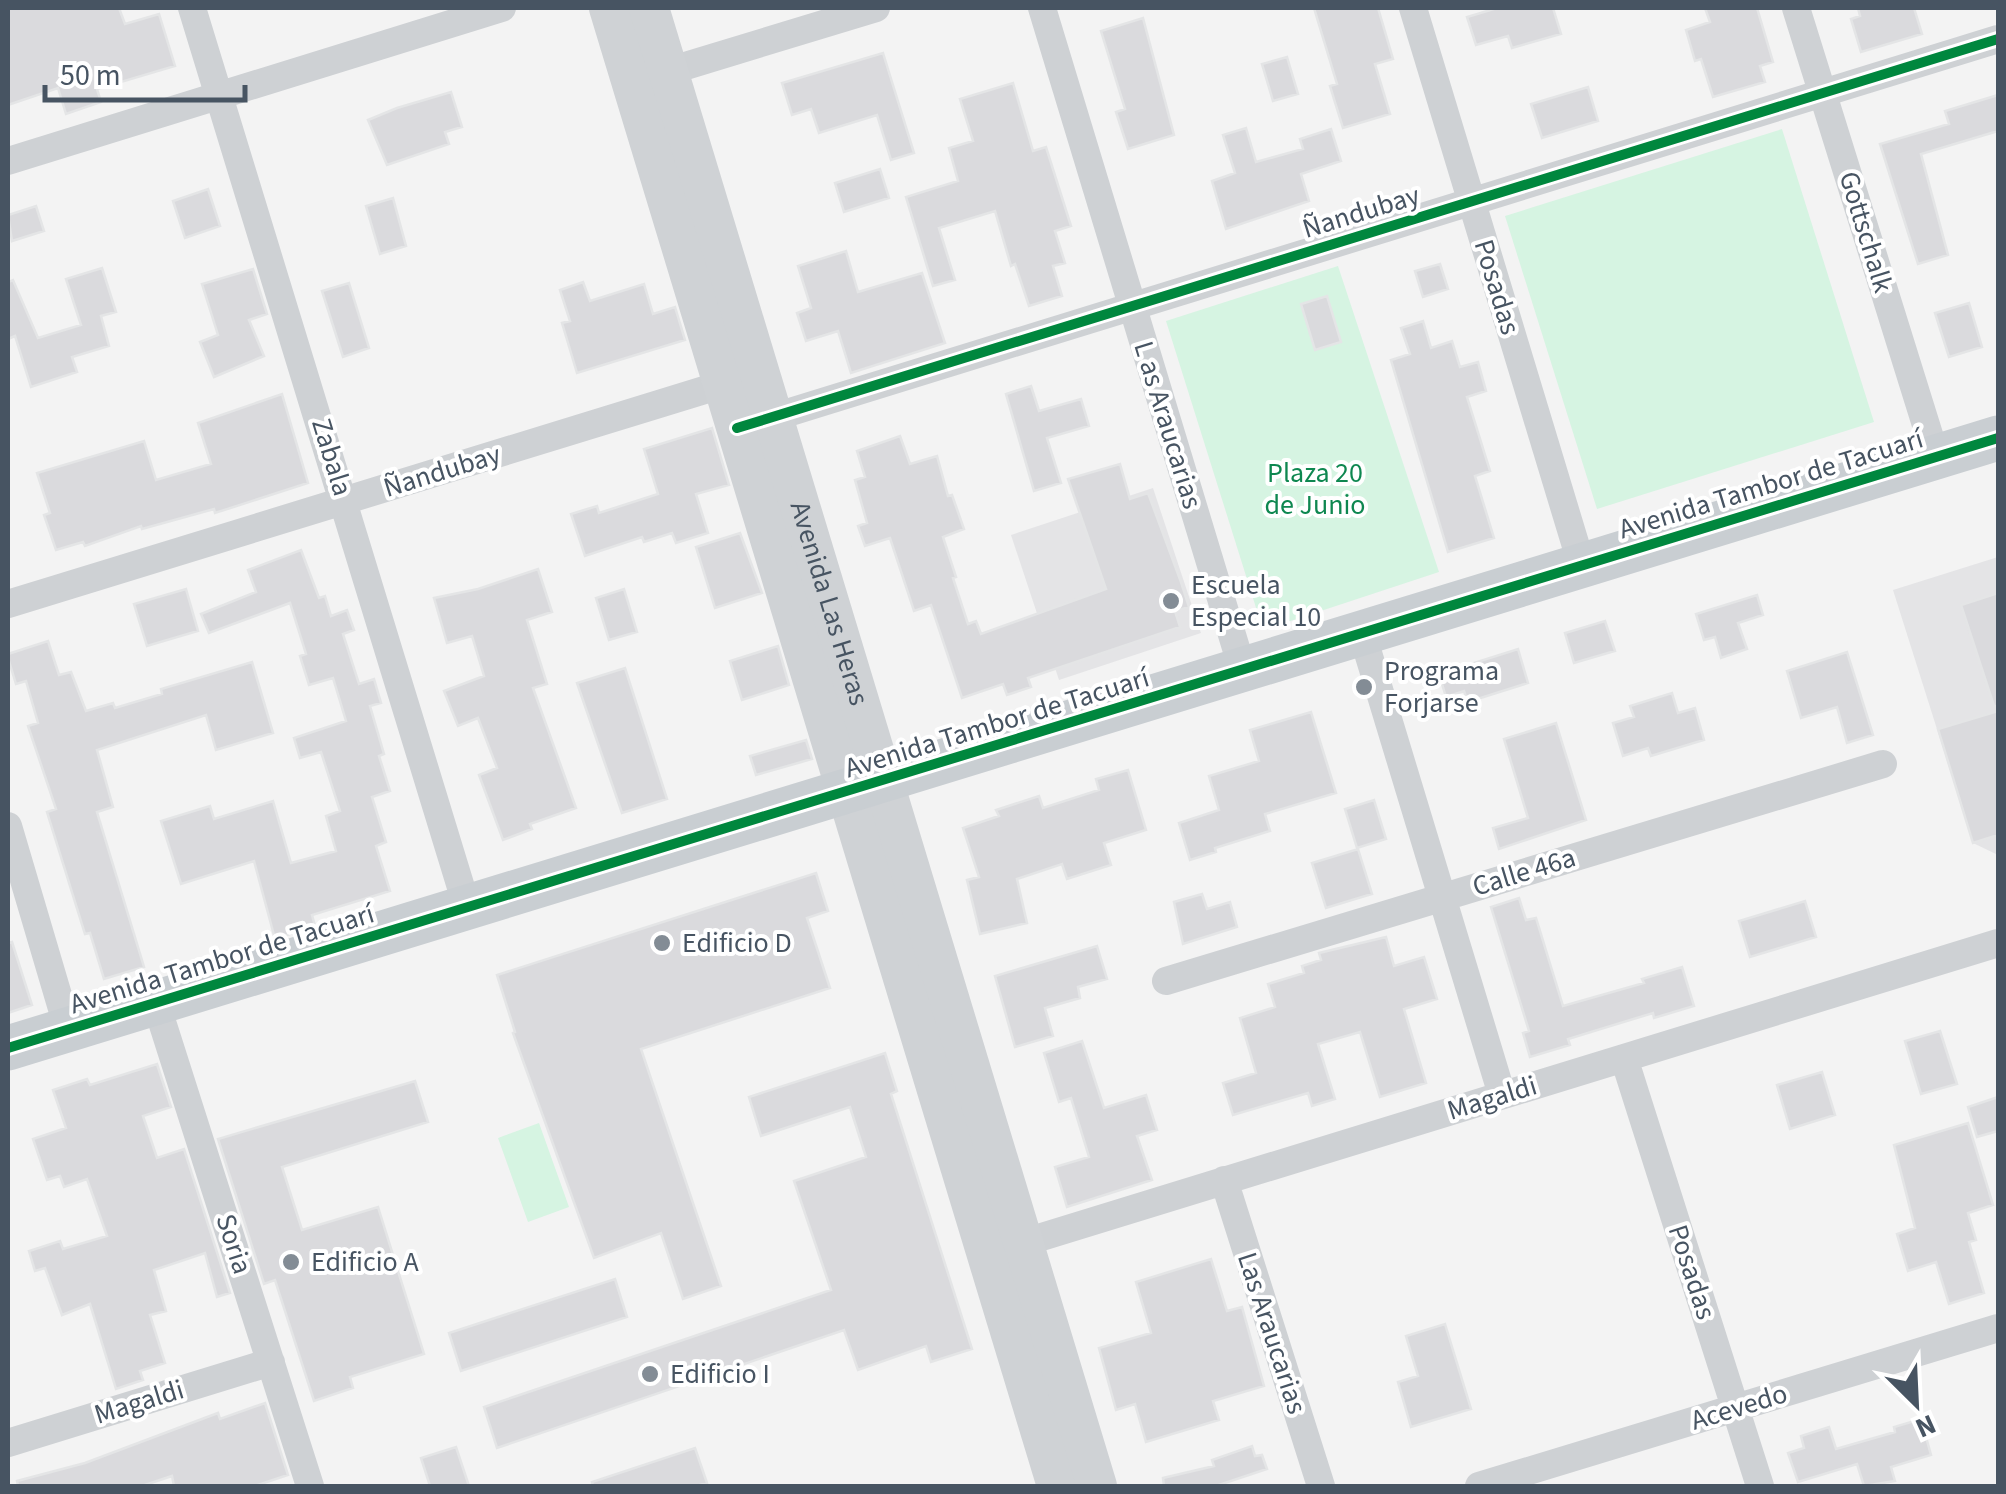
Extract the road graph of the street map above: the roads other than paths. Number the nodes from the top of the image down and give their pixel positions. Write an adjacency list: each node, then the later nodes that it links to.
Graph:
1 (192, 8): 12 (street, Zabala)
2 (502, 8): 12 (street)
3 (610, 8): 16 (main road, Avenida Las Heras)
4 (650, 8): 10 (main road, Avenida Las Heras)
5 (876, 8): 10 (street)
6 (1042, 8): 15 (street, L as Araucarias)
7 (1413, 8): 14 (street, Posadas)
8 (1796, 8): 11 (street, Gottschalk)
9 (1998, 39): 11 (street, Ñandubay)
10 (669, 71): 16 (main road, Avenida Las Heras)
11 (1822, 93): 14 (street, Ñandubay); 19 (street, Gottschalk)
12 (219, 95): 13 (street); 20 (street, Zabala)
13 (8, 161)
14 (1472, 201): 15 (street, Ñandubay); 21 (street, Posadas)
15 (1132, 305): 17 (street, Ñandubay); 24 (street, L as Araucarias)
16 (744, 378): 17 (main road, Avenida Las Heras); 20 (street, Ñandubay)
17 (755, 423): 26 (main road, Avenida Las Heras)
18 (1998, 438): 19 (main road, Avenida Tambor de Tacuarí)
19 (1936, 458): 21 (main road, Avenida Tambor de Tacuarí)
20 (346, 500): 22 (street, Ñandubay); 29 (street, Zabala)
21 (1582, 566): 23 (main road, Avenida Tambor de Tacuarí)
22 (8, 604)
23 (1362, 633): 24 (main road, Avenida Tambor de Tacuarí); 28 (street)
24 (1242, 670): 26 (main road, Avenida Tambor de Tacuarí)
25 (1883, 764): 28 (street, Calle 46a)
26 (865, 786): 29 (main road, Avenida Tambor de Tacuarí); 38 (main road, Avenida Las Heras)
27 (8, 826): 33 (street)
28 (1442, 897): 31 (street, Calle 46a); 36 (street)
29 (467, 907): 32 (main road, Avenida Tambor de Tacuarí)
30 (1998, 944): 35 (street, Magaldi)
31 (1166, 981)
32 (156, 1003): 33 (main road, Avenida Tambor de Tacuarí); 40 (street, Soria)
33 (68, 1029): 34 (main road, Avenida Tambor de Tacuarí)
34 (8, 1048)
35 (1624, 1058): 36 (street, Magaldi); 41 (street, Posadas)
36 (1502, 1095): 37 (street, Magaldi)
37 (1224, 1180): 38 (street, Magaldi); 46 (street, Las Araucarias)
38 (1005, 1248): 44 (main road, Avenida Las Heras); 45 (main road, Avenida Las Heras)
39 (1998, 1328): 41 (street, Acevedo)
40 (271, 1362): 42 (street, Magaldi); 43 (street, Soria)
41 (1735, 1408): 47 (street, Acevedo); 48 (street, Posadas)
42 (8, 1443)
43 (310, 1486)
44 (1056, 1486)
45 (1097, 1486)
46 (1320, 1486)
47 (1479, 1486)
48 (1760, 1486)

